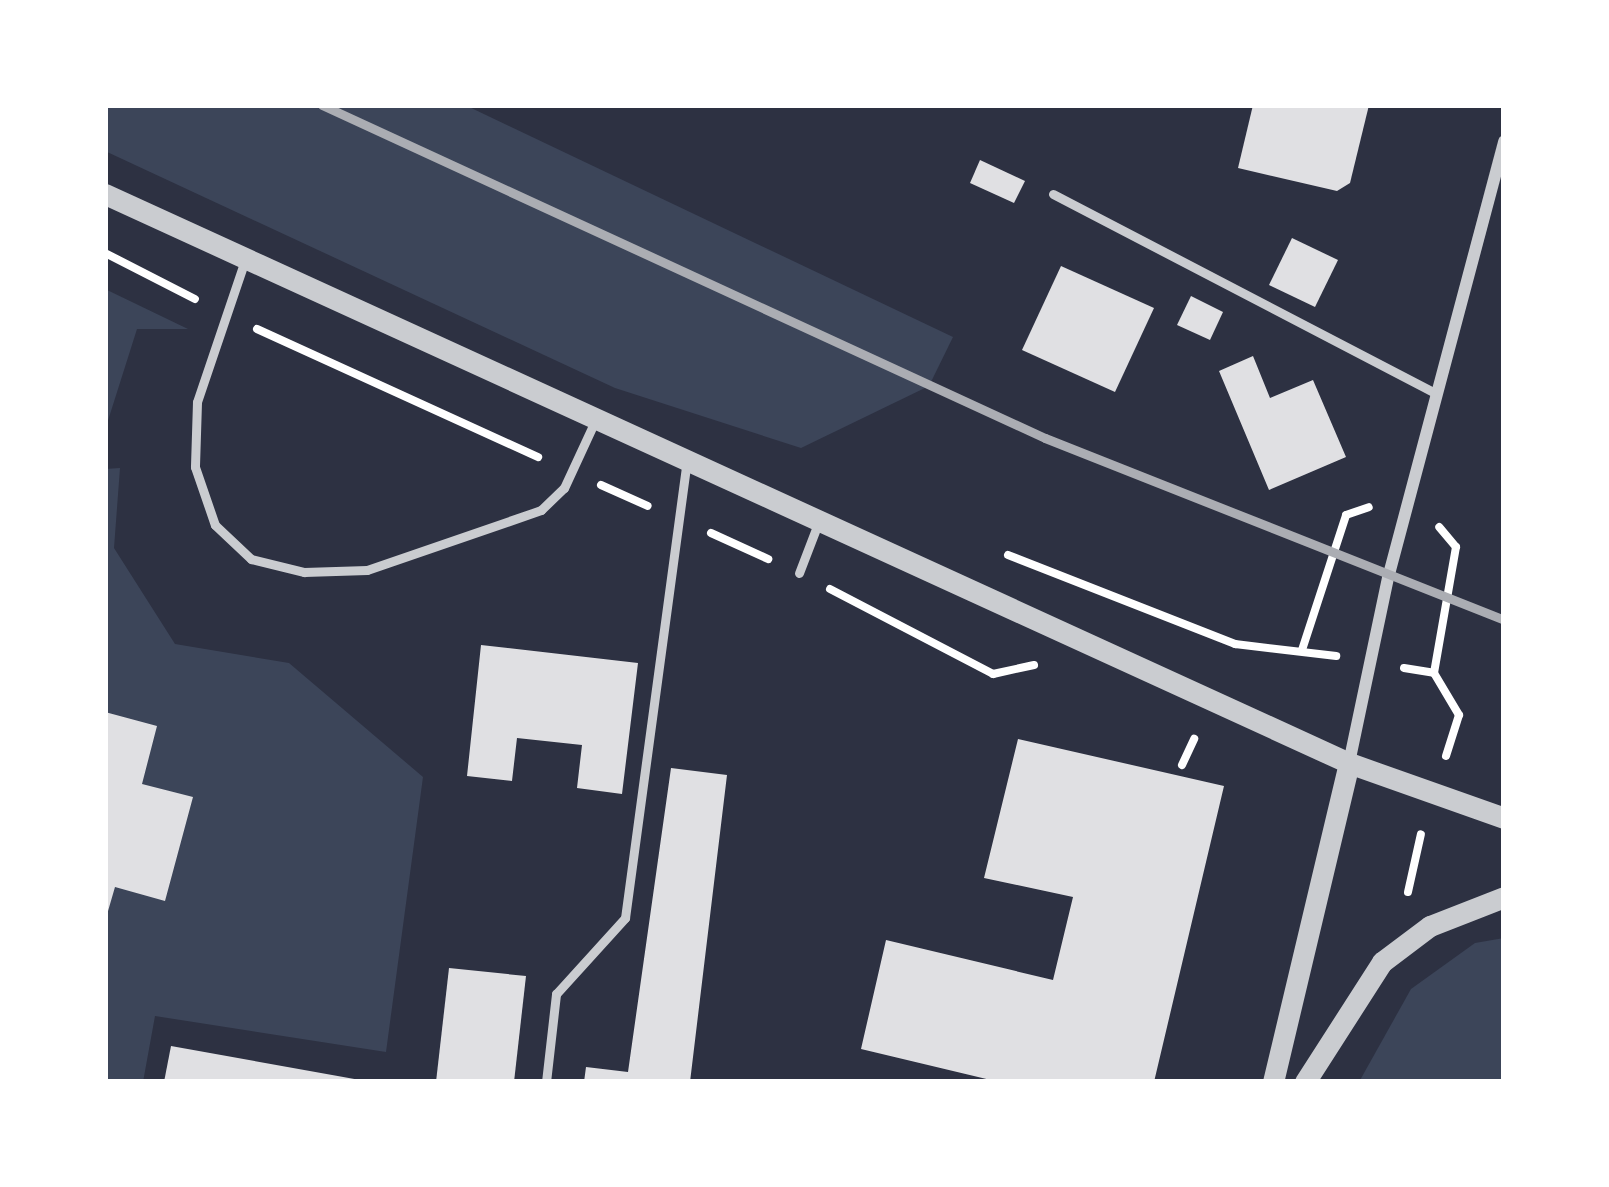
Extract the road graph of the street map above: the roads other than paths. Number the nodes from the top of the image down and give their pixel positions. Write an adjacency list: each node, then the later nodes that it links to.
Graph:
1 (1504, 141): 5 (street)
2 (105, 194): 4 (street)
3 (1053, 194): 5 (lane)
4 (245, 260): 6 (street); 6 (lane)
5 (1437, 394): 10 (street)
6 (596, 420): 7 (street)
7 (687, 461): 8 (street); 13 (lane)
8 (819, 520): 9 (lane); 10 (street)
9 (799, 573)
10 (1349, 763): 11 (street); 14 (street)
11 (1504, 818)
12 (1504, 896): 15 (street)
13 (546, 1082)
14 (1273, 1082)
15 (1305, 1082)

